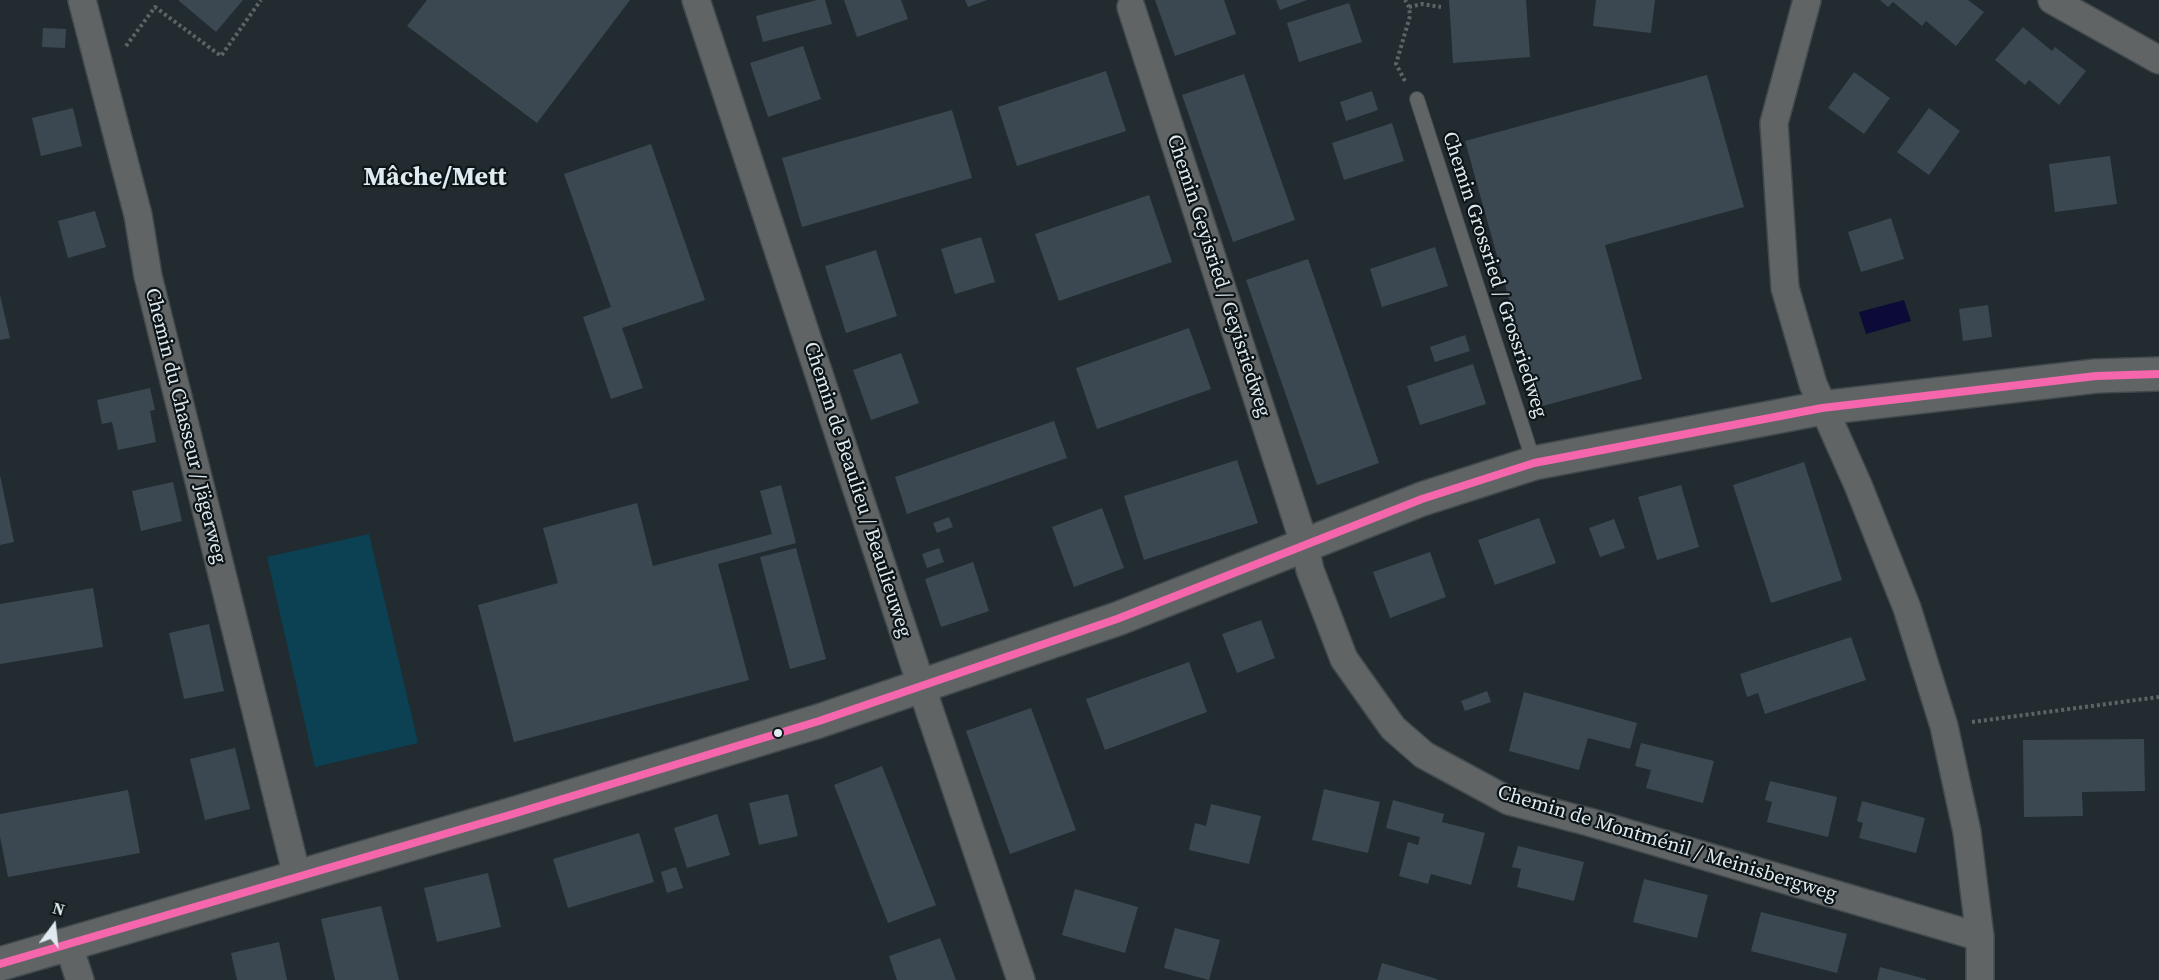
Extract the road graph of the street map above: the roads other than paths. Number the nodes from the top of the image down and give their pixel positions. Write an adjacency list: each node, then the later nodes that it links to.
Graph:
1 (82, 0): 13 (street, Chemin du Chasseur / Jägerweg)
2 (696, 0): 12 (street, Chemin de Beaulieu / Beaulieuweg)
3 (1807, 0): 9 (street)
4 (2052, 0): 6 (street)
5 (1131, 7): 11 (street, Chemin Geyisried / Geyisriedweg)
6 (2159, 60)
7 (1417, 99): 10 (lane, Chemin Grossried / Grossriedweg)
8 (2159, 374): 9 (street)
9 (1822, 408): 10 (street); 14 (street)
10 (1534, 463): 11 (street)
11 (1305, 546): 12 (street); 14 (street, Chemin de Montménil / Meinisbergweg)
12 (921, 687): 13 (street); 18 (street, Chemin de Beaulieu / Beaulieuweg)
13 (294, 864): 15 (street)
14 (1980, 937): 19 (street)
15 (68, 944): 16 (street); 17 (street)
16 (0, 964)
17 (80, 980)
18 (1021, 980)
19 (1980, 980)

